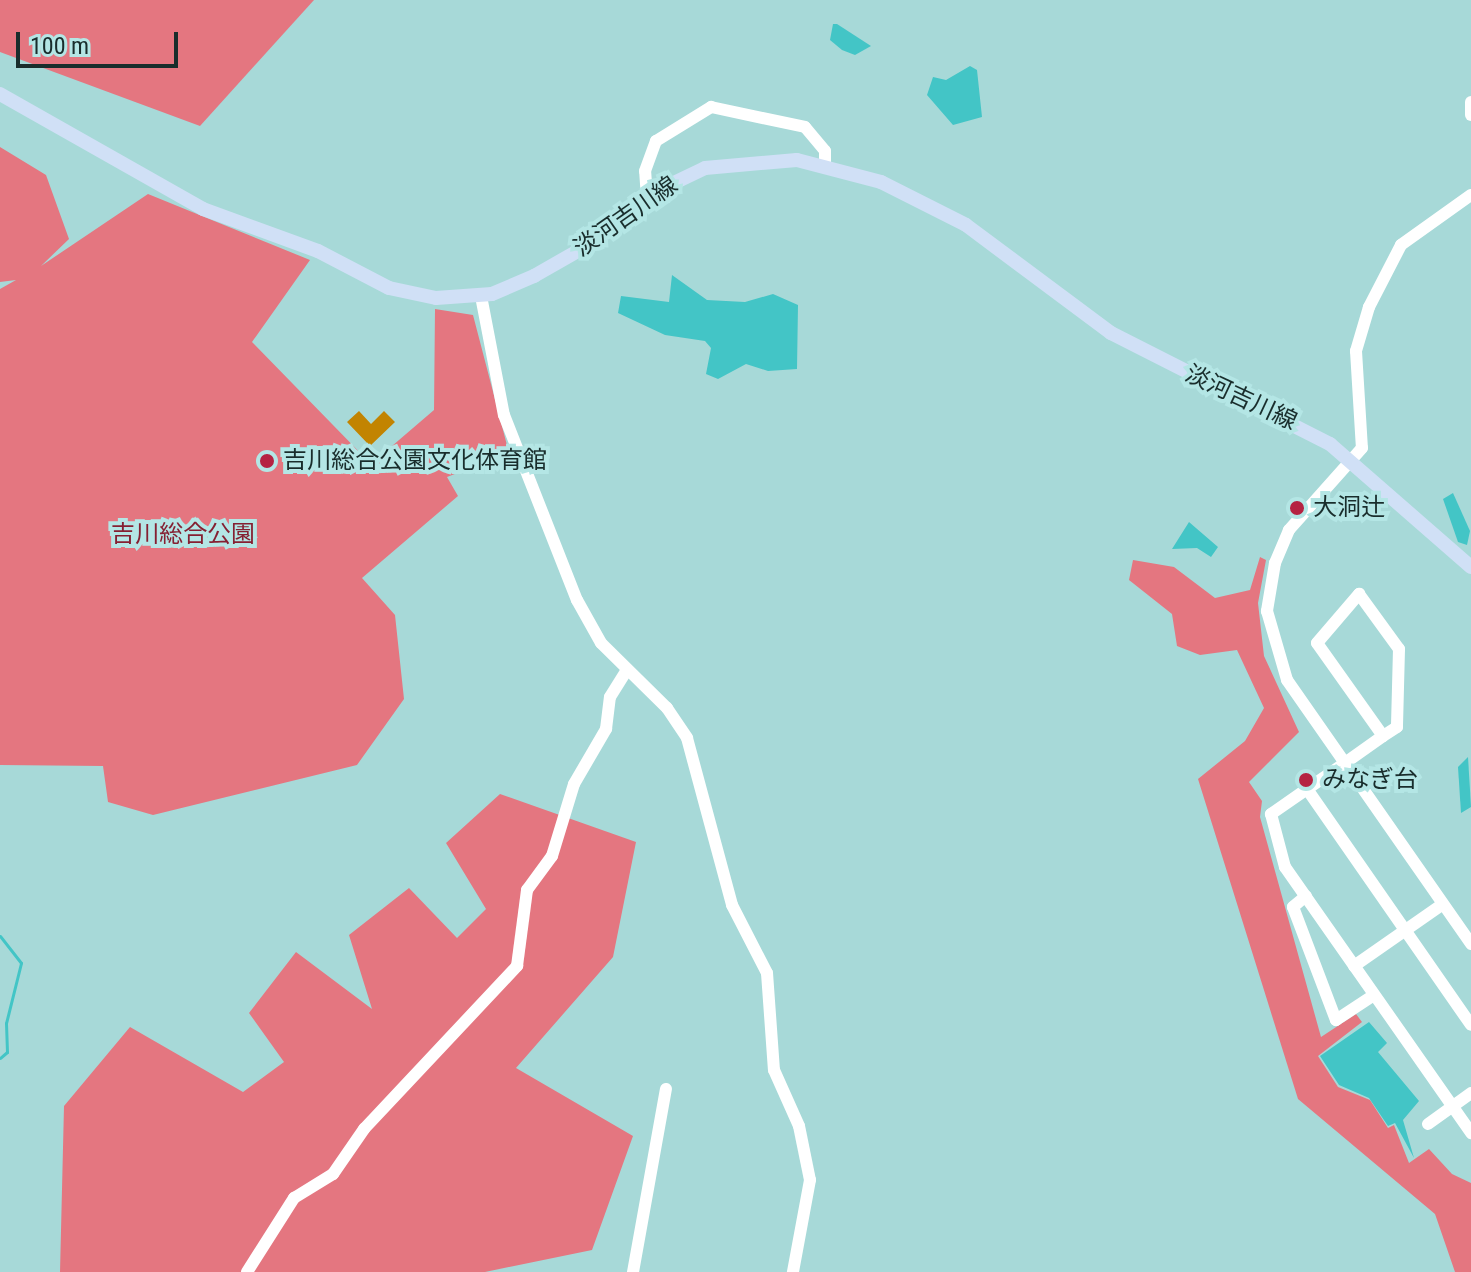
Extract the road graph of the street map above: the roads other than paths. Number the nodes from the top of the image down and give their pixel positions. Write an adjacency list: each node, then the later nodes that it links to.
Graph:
1 (0, 94): 7 (main road, 淡河吉川線)
2 (1471, 102): 3 (street)
3 (1471, 115)
4 (825, 165): 6 (main road, 淡河吉川線); 6 (street); 8 (main road, 淡河吉川線)
5 (1471, 195): 8 (street)
6 (647, 198): 7 (main road, 淡河吉川線)
7 (481, 296): 10 (street)
8 (1351, 458): 9 (main road, 淡河吉川線); 12 (street)
9 (1471, 567)
10 (626, 671): 26 (street); 28 (street)
11 (1383, 736): 11 (street); 12 (street)
12 (1345, 763): 13 (street); 15 (street)
13 (1307, 789): 14 (street); 16 (street)
14 (1306, 896): 18 (street); 19 (street)
15 (1443, 904): 16 (street); 17 (street)
16 (1405, 930): 18 (street); 20 (street)
17 (1471, 944)
18 (1354, 966): 19 (street)
19 (1374, 995): 23 (street)
20 (1471, 1025)
21 (666, 1089): 27 (street)
22 (1471, 1093): 23 (street)
23 (1452, 1106): 24 (street); 25 (street)
24 (1428, 1124)
25 (1471, 1133)
26 (247, 1272)
27 (633, 1272)
28 (793, 1272)

